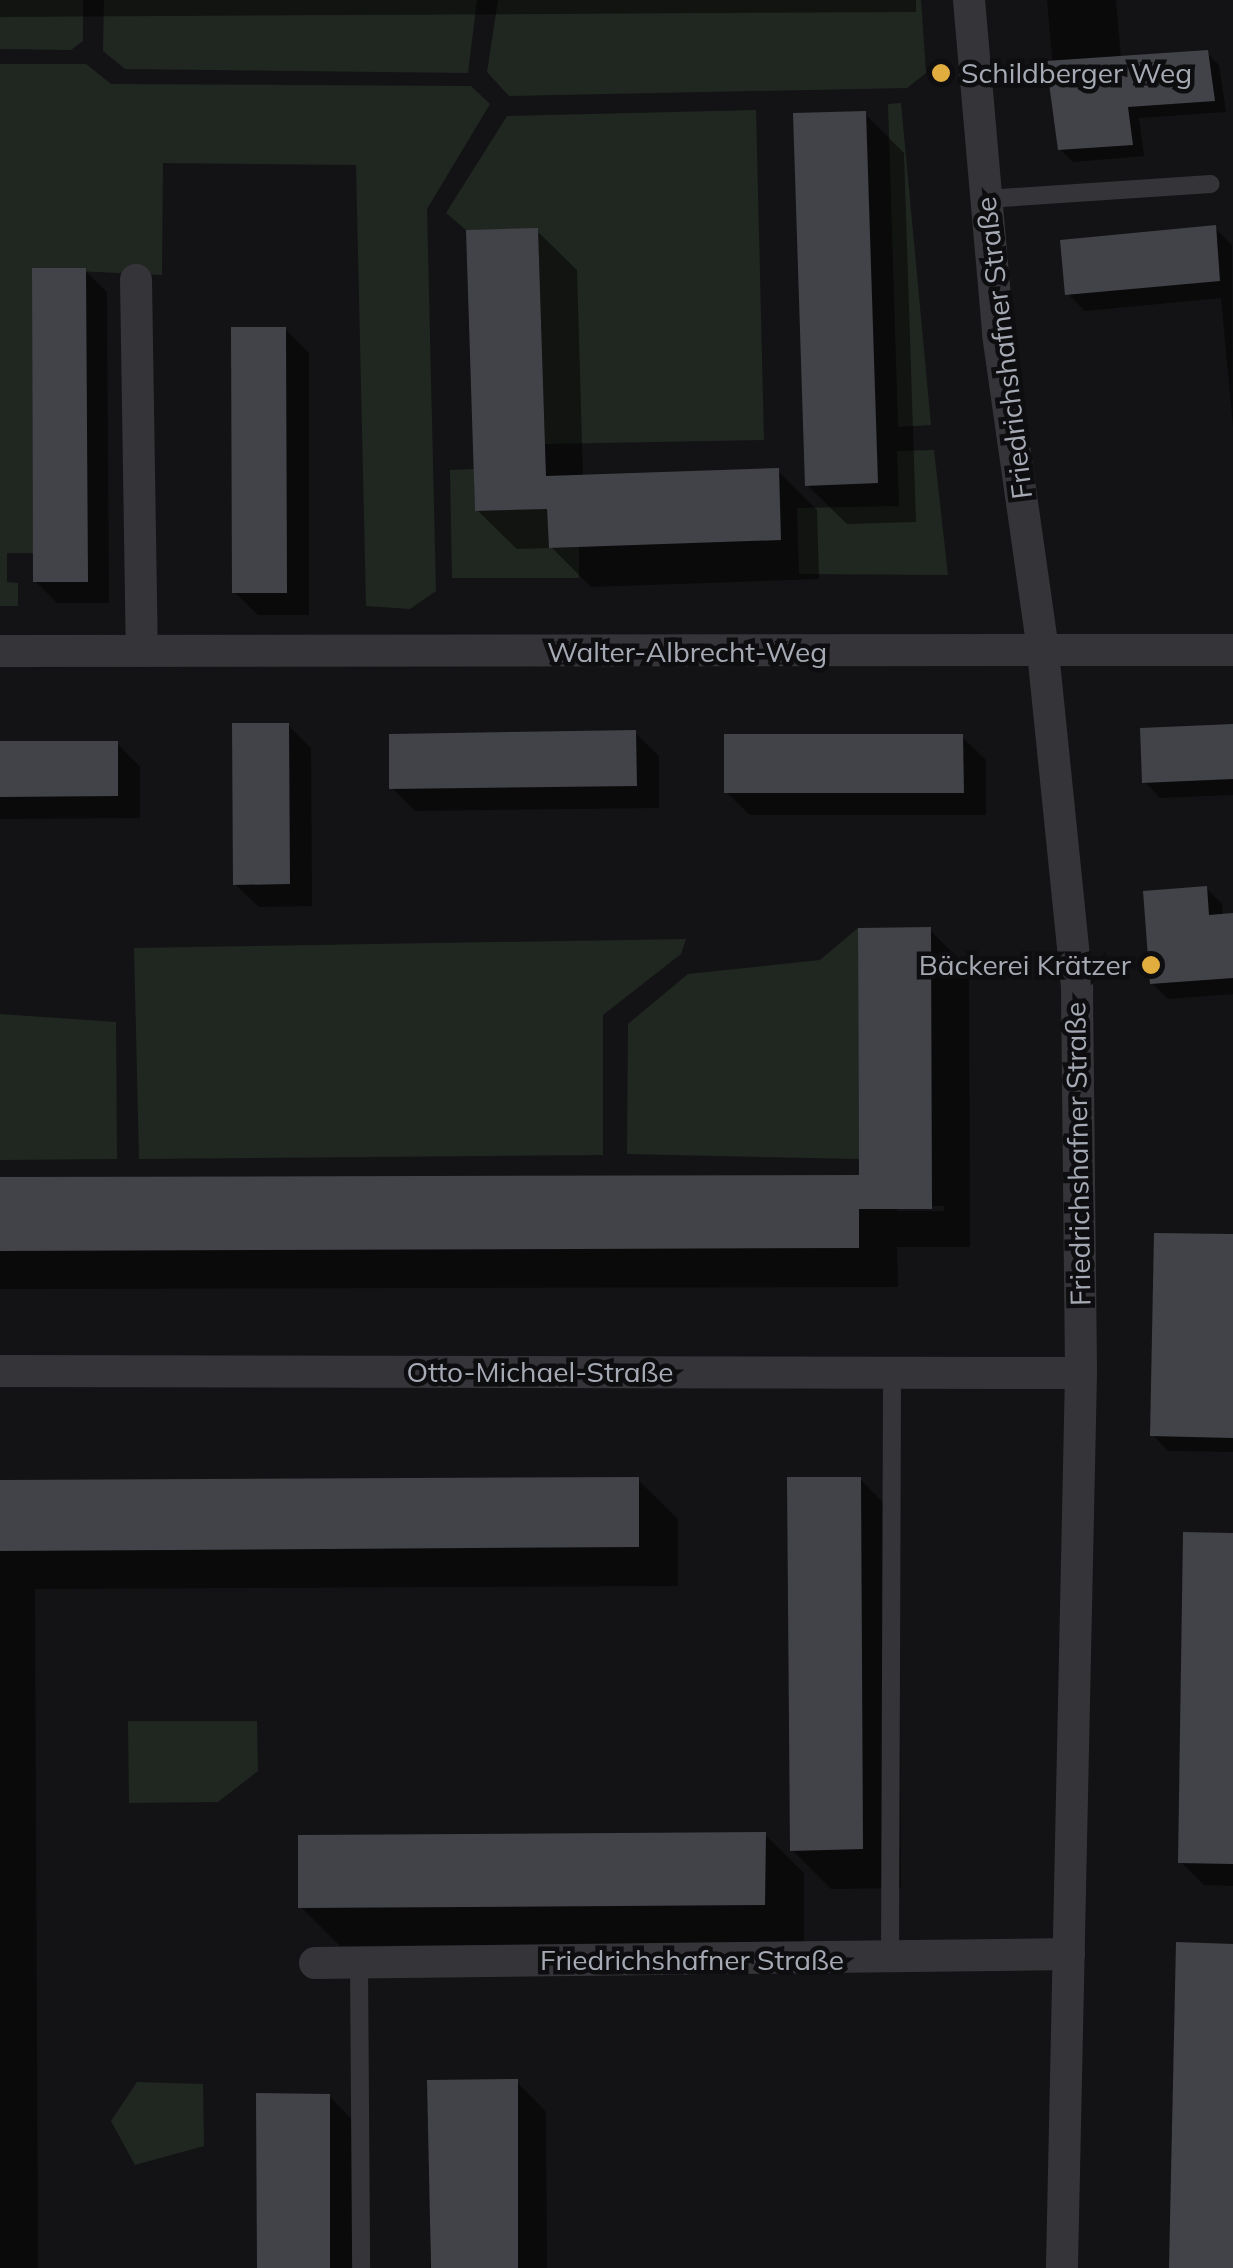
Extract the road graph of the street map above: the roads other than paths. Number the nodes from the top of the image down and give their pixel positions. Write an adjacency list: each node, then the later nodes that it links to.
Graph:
1 (970, 0): 3 (street, Friedrichshafner Straße)
2 (1212, 184): 3 (lane)
3 (986, 200): 8 (street, Friedrichshafner Straße)
4 (136, 280): 7 (street)
5 (1233, 650): 8 (street, Walter-Albrecht-Weg)
6 (0, 651): 7 (street, Walter-Albrecht-Weg)
7 (142, 651): 8 (street, Walter-Albrecht-Weg)
8 (1043, 652): 11 (street, Friedrichshafner Straße)
9 (0, 1371): 10 (street, Otto-Michael-Straße)
10 (892, 1373): 11 (street, Otto-Michael-Straße); 13 (lane)
11 (1081, 1373): 12 (street, Friedrichshafner Straße)
12 (1069, 1954): 13 (street, Friedrichshafner Straße); 17 (street, Friedrichshafner Straße)
13 (890, 1959): 14 (street, Friedrichshafner Straße)
14 (360, 1962): 15 (street, Friedrichshafner Straße); 16 (lane)
15 (315, 1963)
16 (361, 2268)
17 (1062, 2268)

